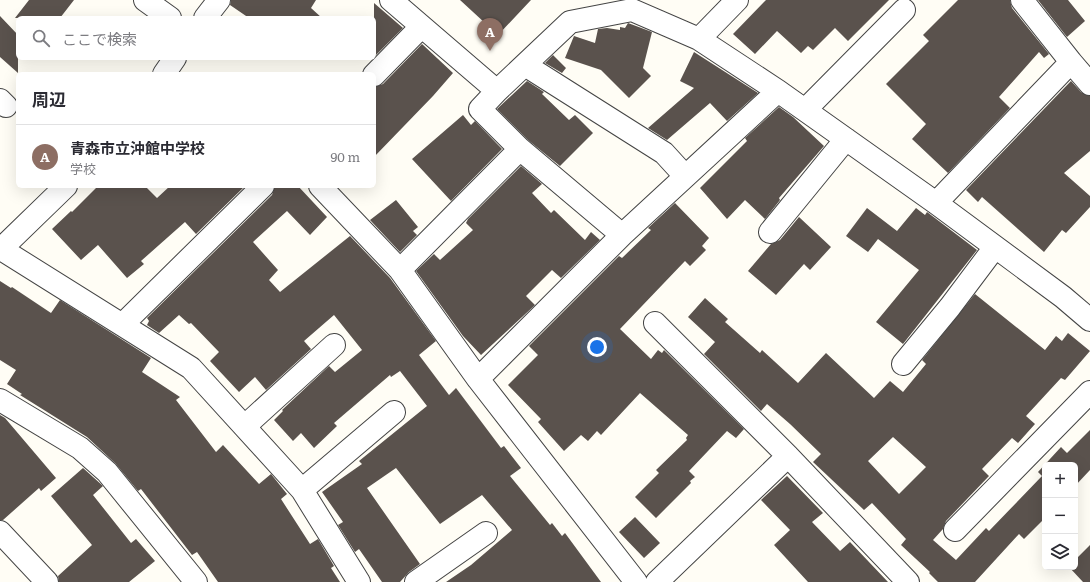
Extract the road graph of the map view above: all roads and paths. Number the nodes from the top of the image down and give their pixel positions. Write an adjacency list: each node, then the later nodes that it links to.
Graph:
1 (145, 0): 7 (street)
2 (219, 0): 8 (street)
3 (391, 0): 9 (street)
4 (736, 0): 10 (street)
5 (1022, 0): 12 (street)
6 (904, 10): 19 (street)
7 (167, 16)
8 (207, 16)
9 (421, 27): 15 (street); 17 (street)
10 (699, 39): 13 (street); 18 (street)
11 (174, 60): 14 (street)
12 (1071, 62): 16 (street); 26 (street)
13 (525, 65): 17 (street); 22 (street)
14 (166, 72)
15 (376, 73)
16 (1090, 84)
17 (497, 91): 21 (street)
18 (778, 91): 19 (street); 22 (street)
19 (805, 110): 20 (street)
20 (846, 139): 26 (street); 27 (street)
21 (520, 149): 28 (street); 31 (street)
22 (685, 176): 28 (street)
23 (64, 188): 30 (street)
24 (261, 188): 34 (street)
25 (322, 188): 31 (street)
26 (936, 203): 29 (street)
27 (770, 232)
28 (622, 235): 37 (street)
29 (995, 247): 32 (street); 36 (street)
30 (1, 248): 34 (street)
31 (400, 270): 37 (street)
32 (1090, 320)
33 (654, 323): 42 (street)
34 (123, 324): 41 (street)
35 (334, 345): 41 (street)
36 (904, 364)
37 (478, 379): 52 (street)
38 (1090, 392): 44 (street)
39 (0, 400): 49 (street)
40 (394, 412): 43 (street)
41 (244, 426): 43 (street)
42 (788, 456): 47 (street); 53 (street)
43 (302, 490): 50 (street)
44 (955, 530)
45 (0, 532): 48 (street)
46 (486, 533): 51 (street)
47 (903, 580)
48 (46, 582)
49 (196, 582)
50 (359, 582)
51 (416, 582)
52 (636, 582)
53 (657, 582)

